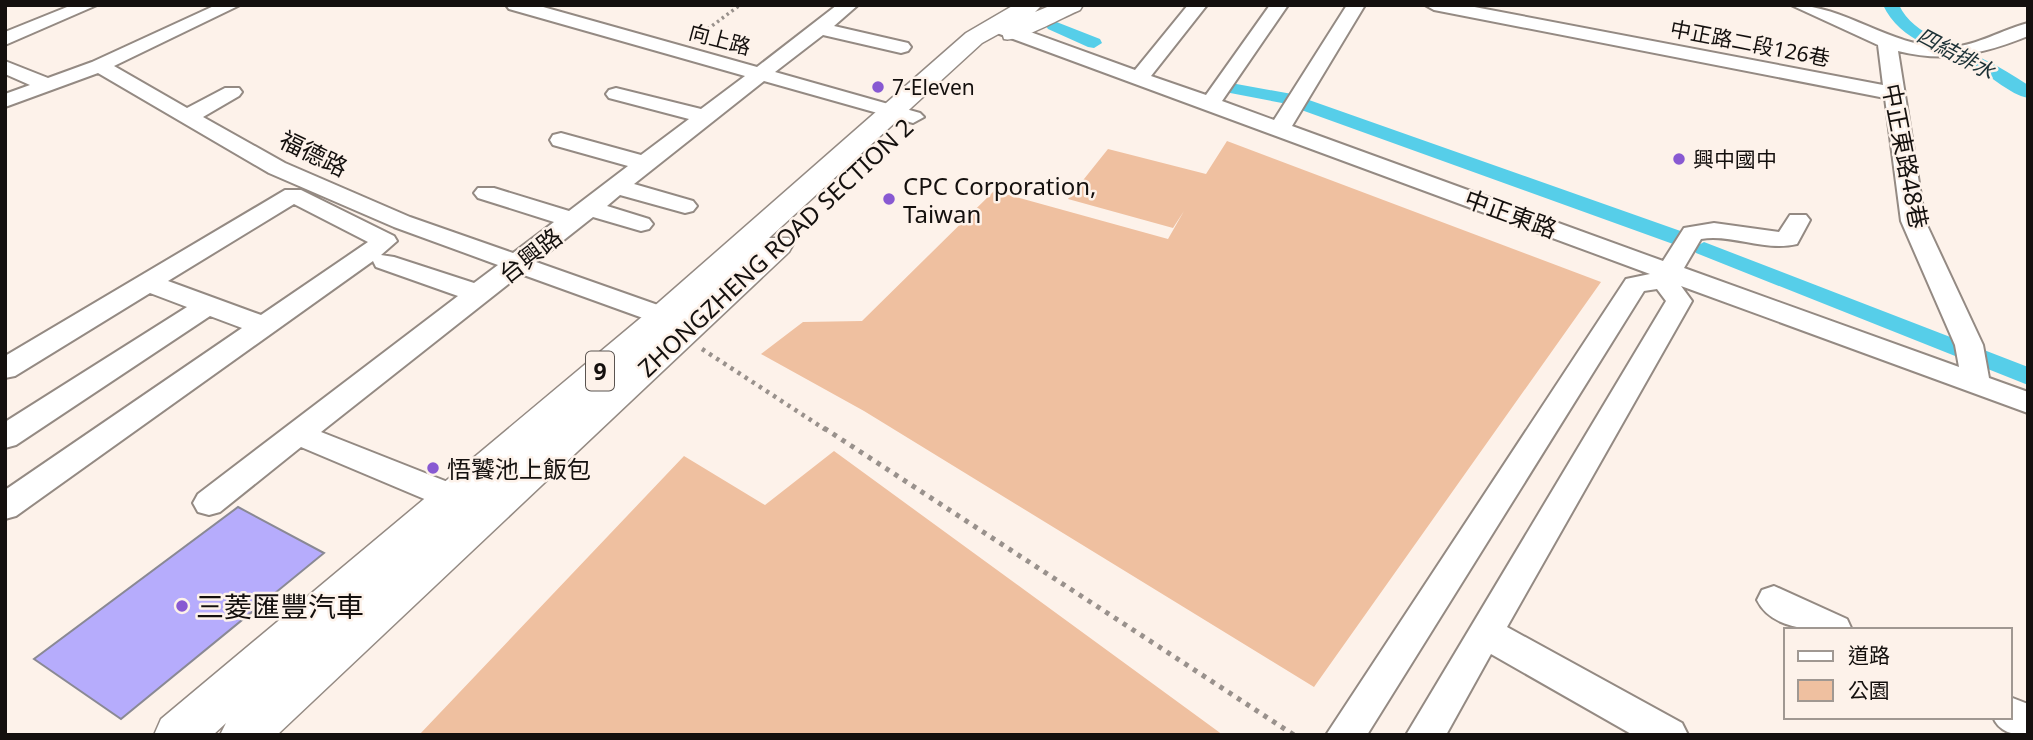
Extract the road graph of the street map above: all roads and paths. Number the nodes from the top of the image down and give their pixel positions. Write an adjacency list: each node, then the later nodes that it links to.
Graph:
1 (88, 5): 15 (street)
2 (232, 5): 19 (street)
3 (515, 5): 18 (street, 向上路)
4 (740, 5): 18 (path)
5 (849, 5): 13 (street, 台興路)
6 (1072, 5): 12 (main road, ZHONGZHENG ROAD SECTION 2 / 9)
7 (1198, 5): 22 (street)
8 (1279, 5): 28 (street)
9 (1356, 5): 32 (street)
10 (1434, 5): 25 (street, 中正路二段126巷)
11 (1800, 5): 16 (street)
12 (1014, 15): 22 (street, 中正東路); 29 (main road, ZHONGZHENG ROAD SECTION 2 / 9)
13 (818, 28): 17 (street); 21 (street, 台興路)
14 (2028, 29): 16 (street)
15 (5, 39)
16 (1887, 41): 25 (street, 中正東路48巷)
17 (901, 47)
18 (678, 51): 21 (street, 向上路)
19 (99, 66): 23 (street); 30 (street, 福德路)
20 (5, 67): 23 (street)
21 (762, 74): 29 (street, 向上路); 31 (street, 台興路)
22 (1140, 77): 28 (street, 中正東路)
23 (46, 84): 27 (street)
24 (232, 92): 30 (street)
25 (1893, 93): 49 (street, 中正東路48巷)
26 (616, 94): 31 (street)
27 (5, 101)
28 (1211, 103): 32 (street, 中正東路)
29 (903, 114): 48 (main road, ZHONGZHENG ROAD SECTION 2 / 9)
30 (188, 116): 42 (street, 福德路)
31 (707, 117): 34 (street, 台興路)
32 (1280, 128): 43 (street, 中正東路)
33 (561, 140): 34 (street)
34 (647, 164): 35 (street, 台興路)
35 (618, 187): 37 (street); 38 (street, 台興路)
36 (486, 193): 38 (street)
37 (685, 206)
38 (582, 214): 40 (street); 42 (street, 台興路)
39 (1798, 220): 43 (street)
40 (641, 224)
41 (385, 262): 45 (street)
42 (518, 264): 45 (street, 台興路); 48 (street, 福德路)
43 (1667, 275): 49 (street, 中正東路); 59 (street); 65 (street)
44 (148, 282): 46 (street); 47 (street); 50 (street)
45 (479, 294): 52 (street, 台興路)
46 (208, 305): 47 (street); 53 (street)
47 (264, 326): 54 (street)
48 (672, 326): 55 (main road, ZHONGZHENG ROAD SECTION 2 / 9); 63 (main road, ZHONGZHENG ROAD SECTION 2 / 9); 64 (path)
49 (1972, 363): 51 (street, 中正東路)
50 (5, 369)
51 (2028, 403)
52 (299, 434): 55 (street); 56 (street, 台興路)
53 (5, 437)
54 (10, 497)
55 (452, 497): 62 (main road, ZHONGZHENG ROAD SECTION 2 / 9)
56 (209, 503)
57 (1774, 600): 58 (street)
58 (1831, 628)
59 (1485, 633): 66 (street); 67 (street)
60 (2012, 715): 61 (street)
61 (2028, 723)
62 (178, 735)
63 (244, 735)
64 (1294, 735)
65 (1345, 735)
66 (1425, 735)
67 (1669, 735)

